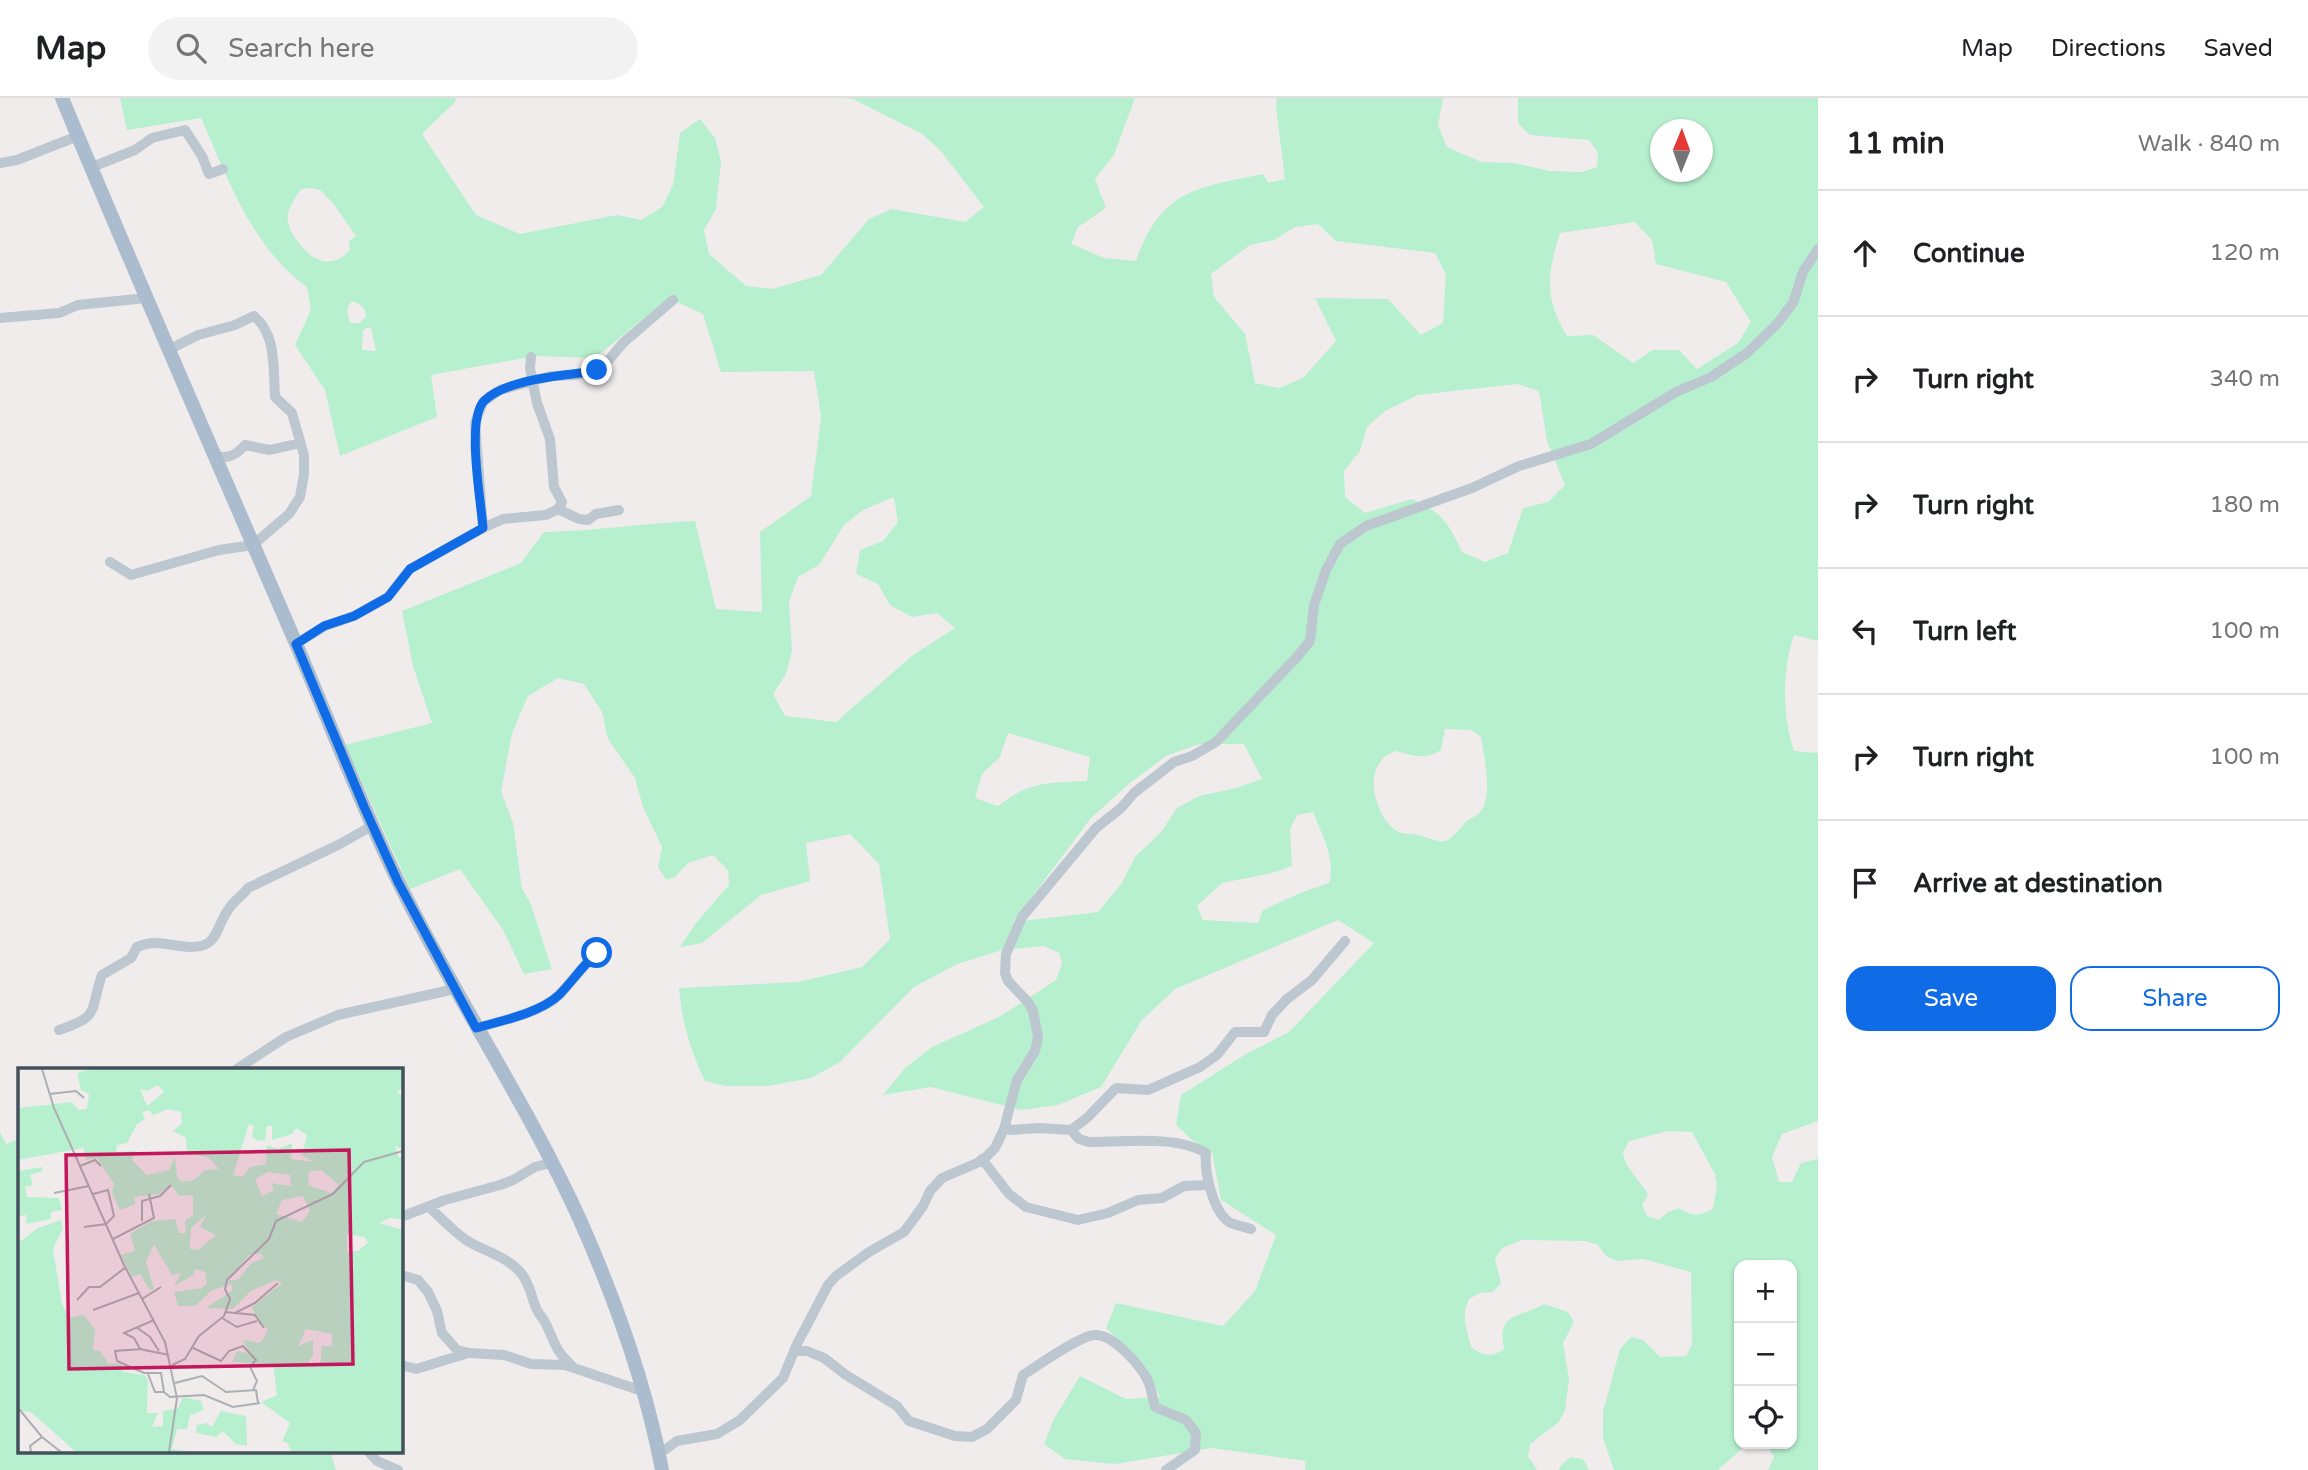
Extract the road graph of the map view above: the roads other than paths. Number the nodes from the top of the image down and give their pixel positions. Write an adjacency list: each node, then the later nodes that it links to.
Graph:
1 (62, 98): 2 (main road)
2 (78, 136): 3 (street); 4 (main road)
3 (0, 163)
4 (92, 167): 5 (street); 7 (main road)
5 (223, 169)
6 (1818, 249): 28 (street)
7 (146, 298): 9 (street); 10 (main road)
8 (673, 300): 12 (street)
9 (0, 318)
10 (170, 349): 13 (street); 14 (main road)
11 (531, 357): 12 (street)
12 (533, 381): 15 (street); 17 (street)
13 (300, 443): 14 (street); 18 (street)
14 (215, 456): 18 (main road)
15 (558, 509): 16 (street); 17 (street)
16 (619, 510)
17 (483, 528): 20 (street)
18 (253, 545): 19 (street); 20 (main road)
19 (110, 562)
20 (296, 644): 21 (main road)
21 (372, 825): 24 (main road); 26 (street)
22 (1345, 941): 29 (street)
23 (597, 953): 25 (street)
24 (455, 989): 25 (main road); 27 (street)
25 (476, 1028): 31 (main road)
26 (59, 1030)
27 (239, 1068)
28 (1005, 1125): 29 (street); 30 (street)
29 (1071, 1130): 32 (street)
30 (982, 1159): 32 (street); 37 (street)
31 (551, 1163): 33 (street); 41 (main road)
32 (1208, 1185): 35 (street)
33 (429, 1207): 34 (street); 40 (street)
34 (402, 1217)
35 (1251, 1229)
36 (402, 1275): 38 (street)
37 (794, 1351): 43 (street); 46 (street)
38 (469, 1353): 39 (street); 40 (street)
39 (402, 1365)
40 (573, 1368): 41 (street)
41 (642, 1391): 43 (main road)
42 (369, 1452): 44 (street)
43 (659, 1454): 45 (main road)
44 (398, 1470)
45 (662, 1470)
46 (1166, 1470)

